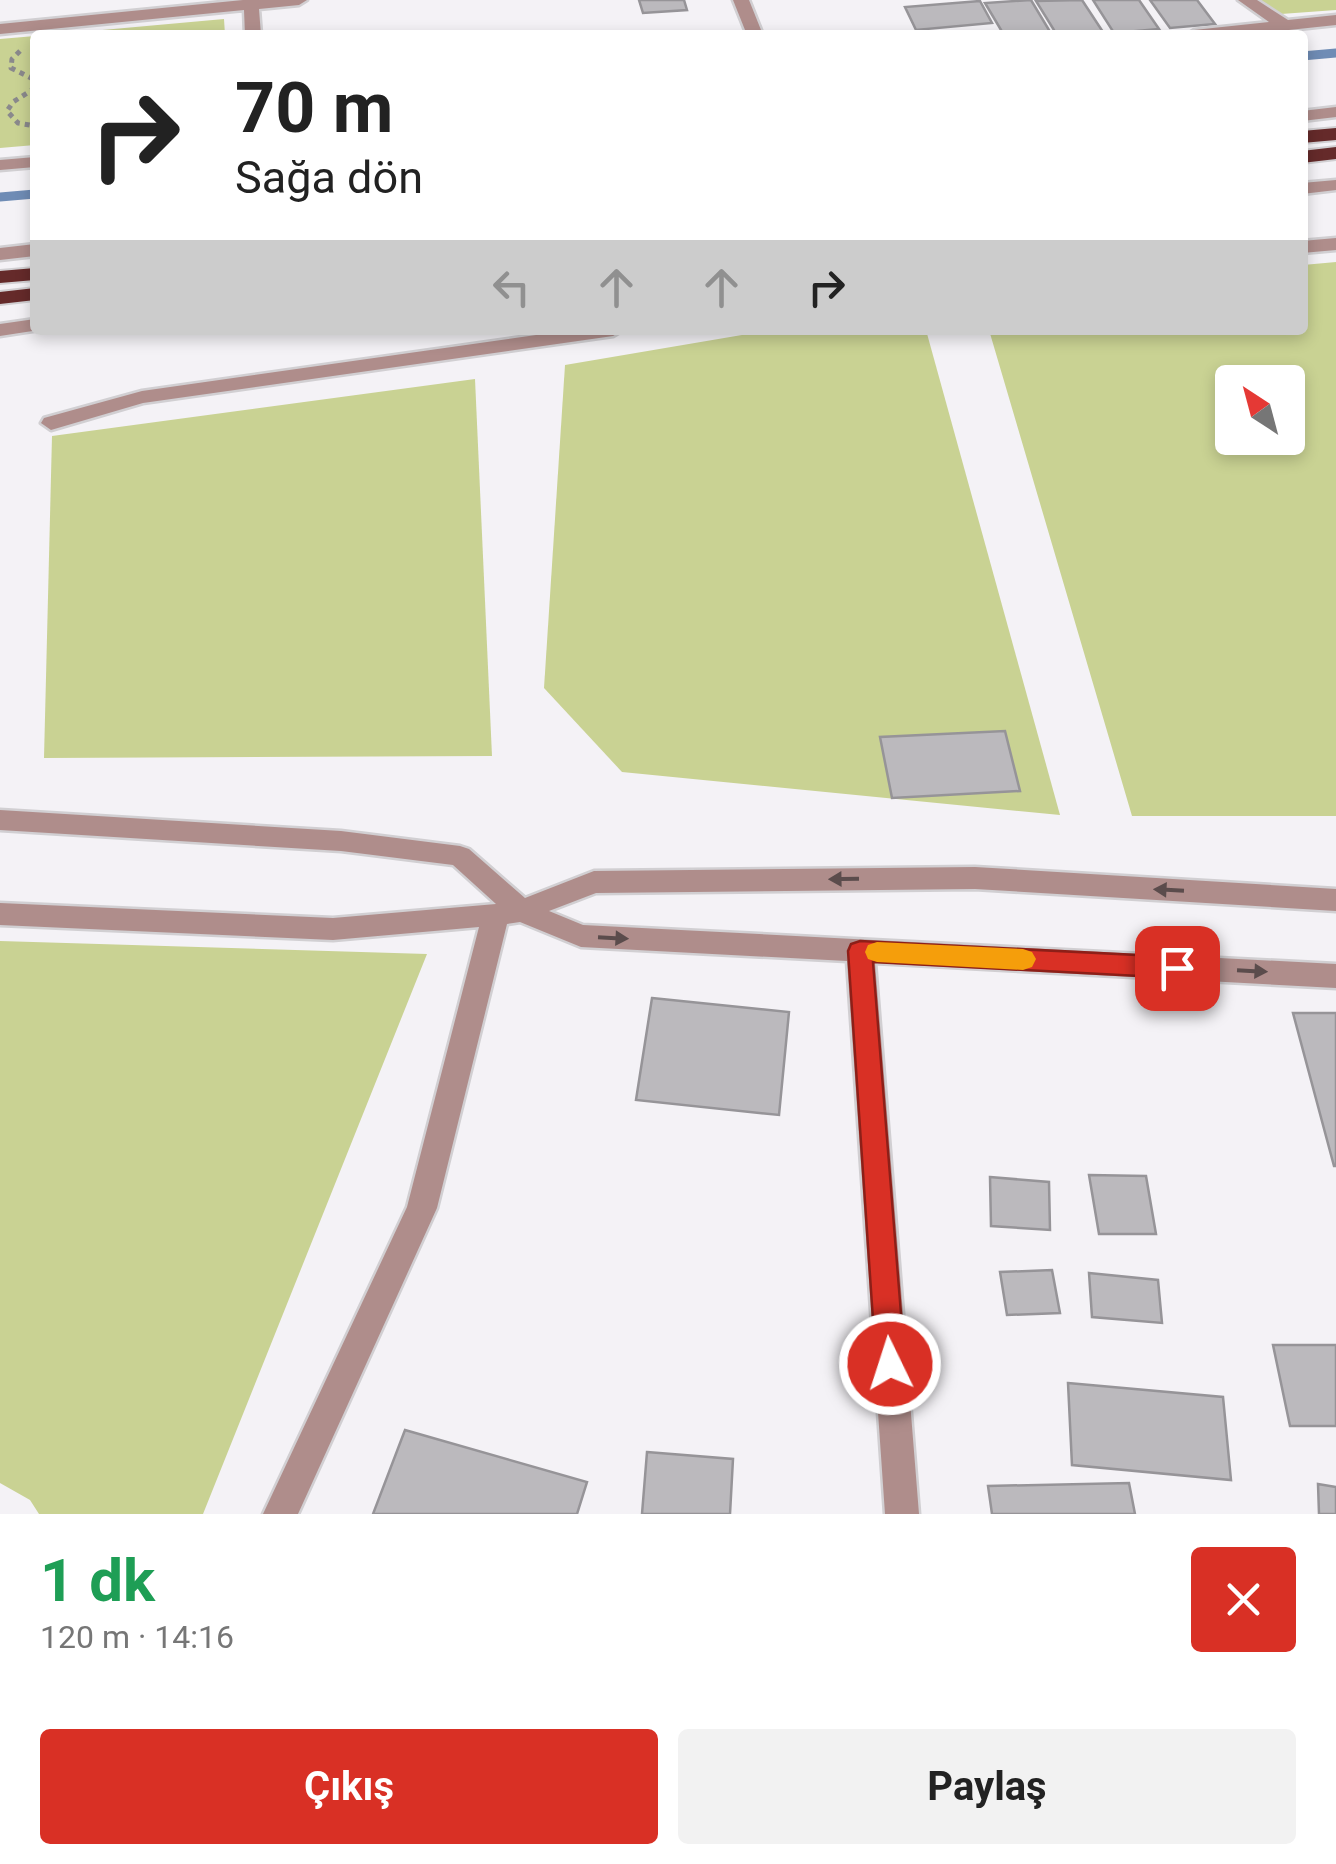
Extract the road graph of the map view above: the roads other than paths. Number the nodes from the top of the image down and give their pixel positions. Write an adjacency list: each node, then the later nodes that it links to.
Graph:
1 (299, 0): 4 (street)
2 (741, 0): 9 (street)
3 (1246, 0): 6 (street)
4 (251, 3): 7 (street); 8 (street)
5 (1336, 20): 6 (street)
6 (1284, 25): 10 (street)
7 (0, 29)
8 (253, 30)
9 (753, 30)
10 (1239, 30)
11 (1336, 112): 12 (street)
12 (1308, 115)
13 (1336, 134): 14 (highway)
14 (1308, 137)
15 (30, 162): 16 (street)
16 (0, 165)
17 (1336, 186): 18 (street)
18 (1308, 188)
19 (1336, 244): 20 (street)
20 (1308, 247)
21 (30, 251): 22 (street)
22 (0, 254)
23 (30, 275): 24 (highway)
24 (0, 278)
25 (30, 295): 26 (highway)
26 (0, 298)
27 (30, 327): 28 (street)
28 (0, 330)
29 (578, 335): 30 (street)
30 (51, 422)
31 (0, 820): 33 (street)
32 (1336, 900): 33 (street, one-way to 33)
33 (508, 913): 34 (street); 35 (street, one-way to 35); 37 (street)
34 (0, 914)
35 (860, 951): 36 (street, one-way to 36); 38 (street)
36 (1336, 976)
37 (280, 1514)
38 (902, 1514)

